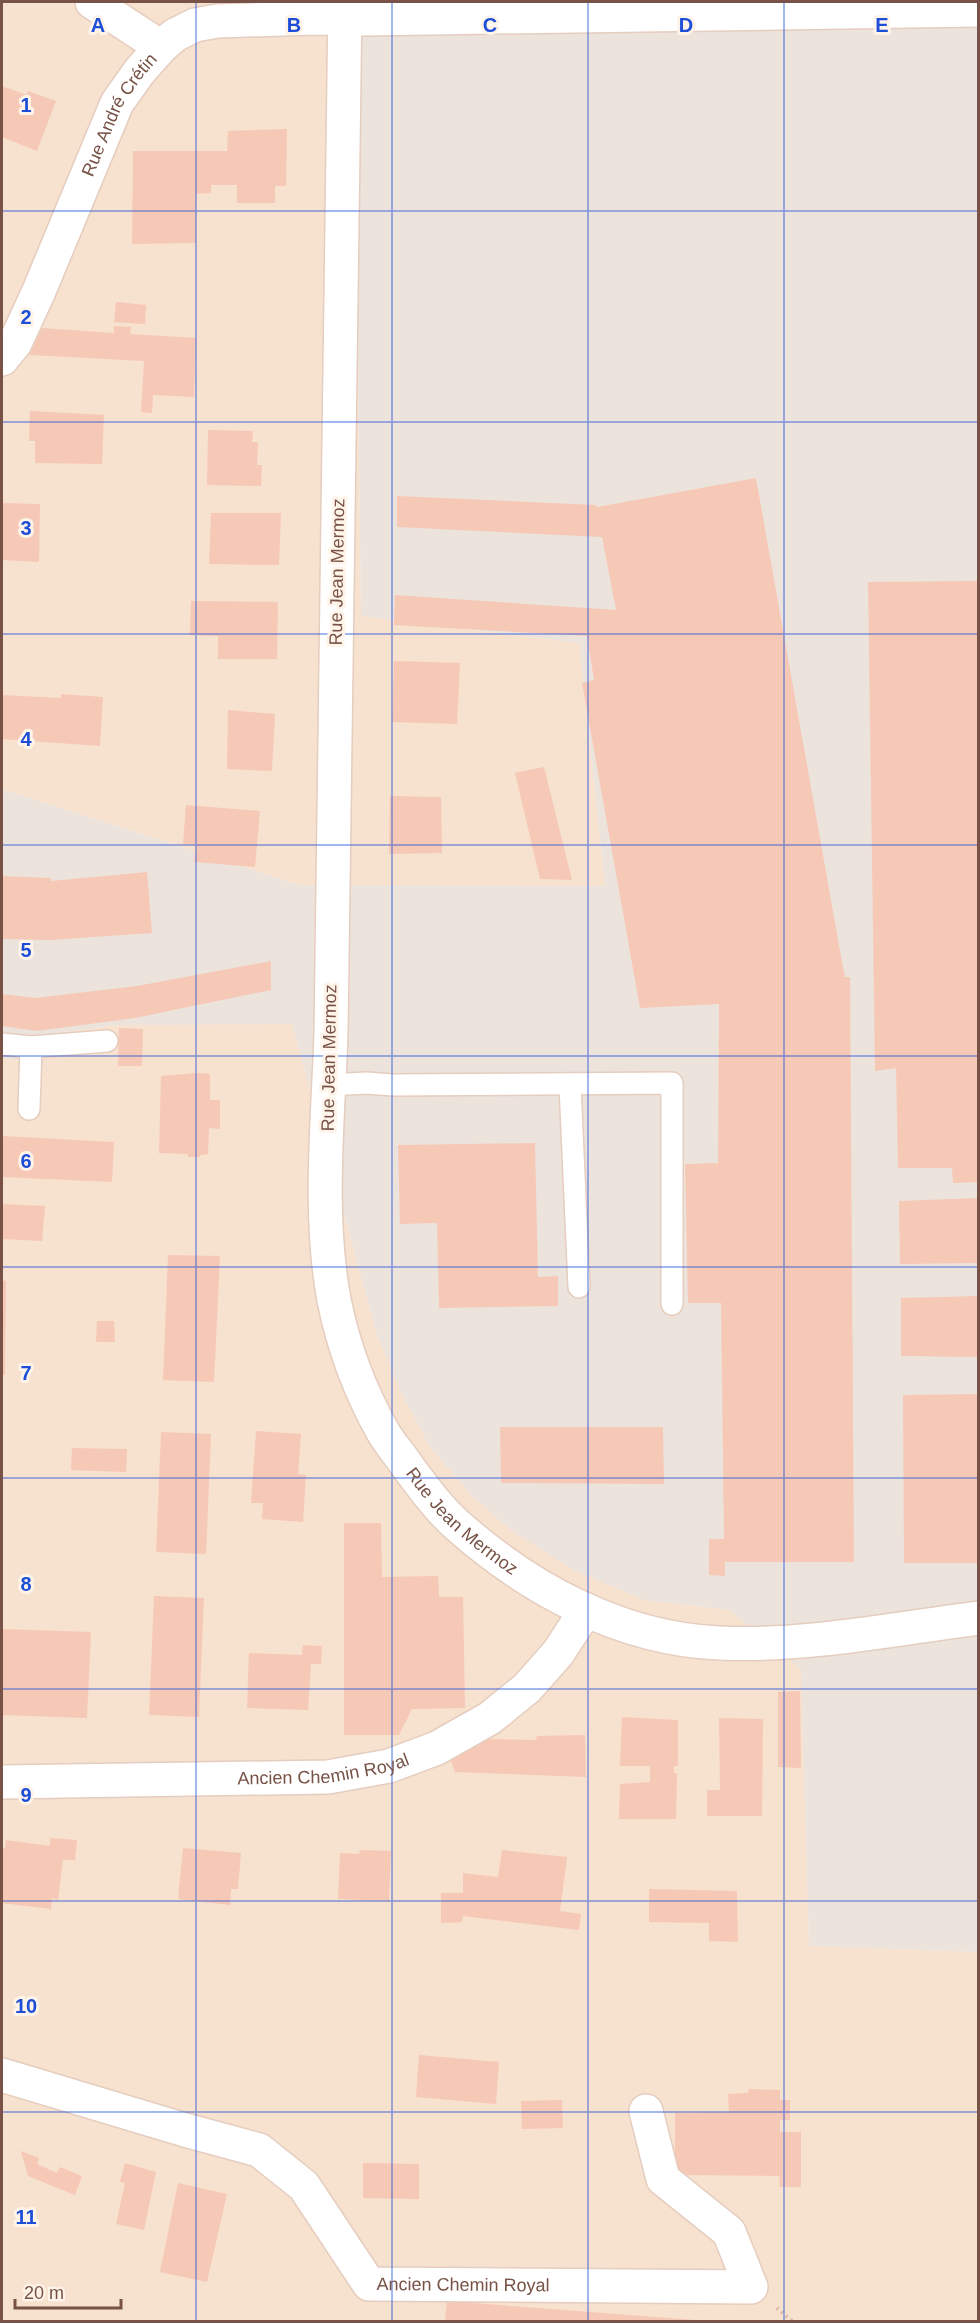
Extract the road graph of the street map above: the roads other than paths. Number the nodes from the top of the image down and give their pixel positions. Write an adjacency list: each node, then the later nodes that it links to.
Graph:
1 (92, 2): 4 (street)
2 (345, 10): 3 (street, Rue André Crétin); 4 (street, Rue André Crétin); 9 (street, Rue Jean Mermoz)
3 (978, 10)
4 (161, 47): 5 (street, Rue André Crétin)
5 (6, 346)
6 (106, 1041): 8 (lane)
7 (2, 1044): 8 (lane)
8 (31, 1047): 11 (lane)
9 (329, 1085): 10 (lane); 14 (street, Rue Jean Mermoz)
10 (570, 1085): 12 (lane); 13 (lane)
11 (29, 1109)
12 (579, 1287)
13 (672, 1304)
14 (586, 1610): 15 (street, Rue Jean Mermoz); 16 (street, Ancien Chemin Royal)
15 (978, 1618)
16 (2, 1782)
17 (2, 2075): 18 (street, Ancien Chemin Royal)
18 (646, 2111)

